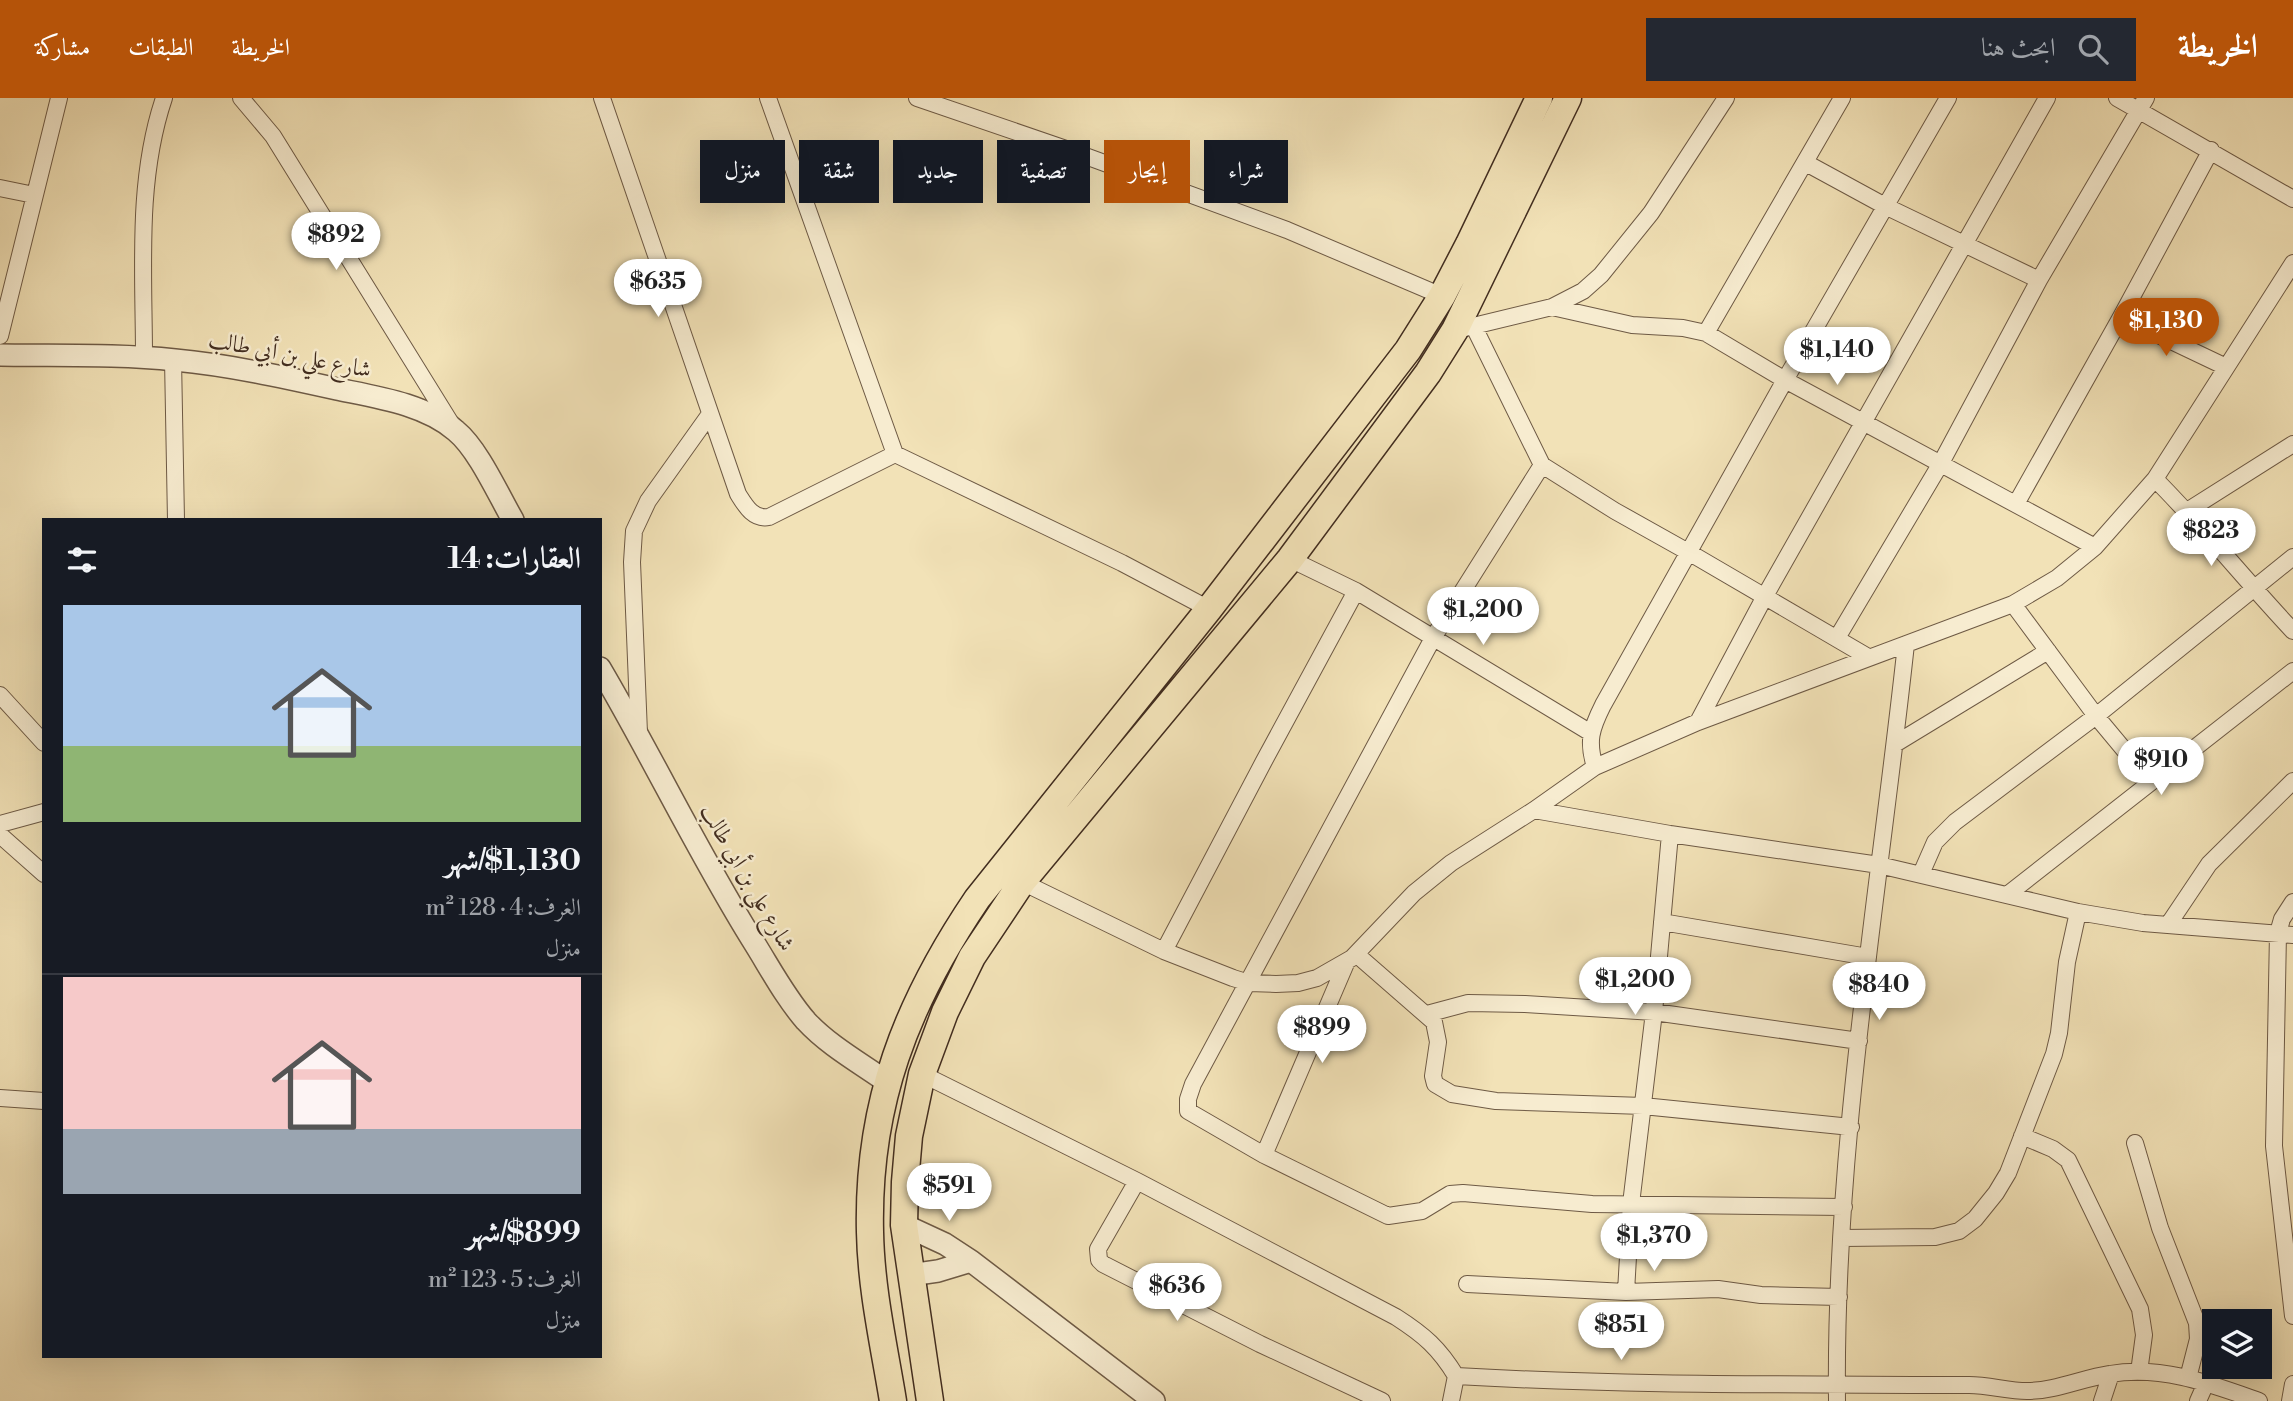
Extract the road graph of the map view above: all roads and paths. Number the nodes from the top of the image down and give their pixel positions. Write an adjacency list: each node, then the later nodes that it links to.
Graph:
1 (59, 98): 18 (street)
2 (164, 98): 31 (street)
3 (241, 98): 37 (street)
4 (602, 98): 35 (street)
5 (768, 98): 39 (street)
6 (917, 98): 24 (street)
7 (1539, 98): 24 (main road)
8 (1568, 98): 27 (main road)
9 (1726, 98): 25 (street)
10 (1842, 98): 16 (street)
11 (1948, 98): 20 (street)
12 (2047, 98): 21 (street)
13 (2117, 98): 14 (street)
14 (2142, 104): 15 (street); 23 (street)
15 (2211, 150): 19 (street); 26 (street)
16 (1806, 163): 20 (street); 28 (street)
17 (0, 188): 18 (street)
18 (34, 195): 29 (street)
19 (2293, 199)
20 (1885, 205): 21 (street); 34 (street)
21 (1964, 246): 23 (street); 36 (street)
22 (2293, 263): 33 (street)
23 (2039, 280): 40 (street)
24 (1442, 296): 55 (main road)
25 (1552, 307): 27 (street); 28 (street)
26 (2121, 317): 33 (street); 43 (street)
27 (1465, 328): 41 (street); 50 (main road)
28 (1706, 333): 34 (street)
29 (0, 336)
30 (0, 355): 31 (street, شارع علي بن أبي طالب)
31 (144, 358): 32 (street, شارع علي بن أبي طالب)
32 (173, 359): 37 (street, شارع علي بن أبي طالب); 45 (street)
33 (2226, 367): 42 (street)
34 (1786, 380): 36 (street); 48 (street)
35 (710, 414): 39 (street); 67 (street)
36 (1864, 422): 40 (street); 53 (street)
37 (455, 429): 46 (street, شارع علي بن أبي طالب)
38 (2293, 444): 44 (street)
39 (895, 454): 55 (street)
40 (1941, 463): 43 (street); 58 (street)
41 (1542, 465): 48 (street); 57 (street)
42 (2155, 479): 44 (street); 47 (street)
43 (2015, 504): 47 (street)
44 (2188, 511): 51 (street)
45 (176, 518)
46 (512, 518)
47 (2095, 547): 54 (street)
48 (1690, 552): 53 (street); 68 (street)
49 (2293, 557): 51 (street)
50 (1290, 559): 52 (street); 82 (main road)
51 (2253, 589): 56 (street); 65 (street)
52 (1356, 592): 57 (street); 89 (street)
53 (1765, 596): 58 (street); 66 (street)
54 (2013, 604): 59 (street); 60 (street)
55 (1209, 609): 97 (main road)
56 (2293, 631)
57 (1433, 638): 68 (street); 92 (street)
58 (1837, 638): 61 (street)
59 (1906, 643): 61 (street); 70 (street)
60 (2048, 651): 65 (street); 70 (street)
61 (1868, 657): 66 (street)
62 (602, 671): 67 (street, شارع علي بن أبي طالب)
63 (2293, 671): 72 (street)
64 (0, 695): 69 (street)
65 (2096, 716): 72 (street); 81 (street)
66 (1698, 722): 71 (street)
67 (639, 733): 97 (street, شارع علي بن أبي طالب)
68 (1591, 733): 71 (street)
69 (42, 741)
70 (1895, 744): 79 (street)
71 (1595, 767): 74 (street)
72 (2151, 782): 83 (street)
73 (2293, 782): 87 (street)
74 (1534, 810): 77 (street); 91 (street)
75 (42, 813): 76 (street)
76 (0, 824)
77 (1670, 834): 79 (street); 86 (street)
78 (0, 835): 80 (street)
79 (1879, 866): 81 (street); 90 (street)
80 (42, 872)
81 (1921, 874): 83 (street)
82 (1022, 882): 89 (street); 96 (main road)
83 (2007, 895): 85 (street)
84 (2293, 902): 88 (street)
85 (2078, 912): 87 (street); 102 (street)
86 (1662, 922): 90 (street); 93 (street)
87 (2168, 925): 88 (street)
88 (2286, 934): 115 (street)
89 (1164, 951): 92 (street)
90 (1868, 957): 95 (street)
91 (1351, 958): 92 (street); 94 (street); 104 (street)
92 (1249, 983): 104 (street)
93 (1654, 1012): 94 (street); 95 (street); 100 (street)
94 (1427, 1014): 100 (street)
95 (1859, 1041): 101 (street)
96 (922, 1074): 105 (street); 108 (main road)
97 (887, 1082): 123 (main road)
98 (0, 1098): 99 (street)
99 (42, 1101)
100 (1643, 1107): 101 (street); 106 (street)
101 (1851, 1127): 107 (street)
102 (2022, 1136): 109 (street); 116 (street)
103 (2134, 1143): 119 (street)
104 (1264, 1155): 106 (street)
105 (1137, 1181): 118 (street); 126 (street)
106 (1631, 1204): 107 (street); 113 (street)
107 (1844, 1207): 109 (street)
108 (904, 1225): 110 (street); 111 (main road)
109 (1842, 1238): 114 (street)
110 (971, 1261): 111 (street); 125 (street)
111 (911, 1275): 124 (main road)
112 (1468, 1284): 113 (street)
113 (1626, 1292): 114 (street)
114 (1839, 1297): 122 (street)
115 (2293, 1316)
116 (2139, 1371): 117 (street); 119 (street)
117 (2111, 1374): 122 (street); 128 (street)
118 (1456, 1376): 122 (street); 127 (street)
119 (2188, 1378): 120 (street)
120 (2206, 1383): 129 (street); 130 (street)
121 (2293, 1384): 131 (street)
122 (1837, 1393)
123 (893, 1401)
124 (930, 1401)
125 (1154, 1401)
126 (1382, 1401)
127 (1451, 1401)
128 (2102, 1401)
129 (2198, 1401)
130 (2259, 1401)
131 (2290, 1401)

